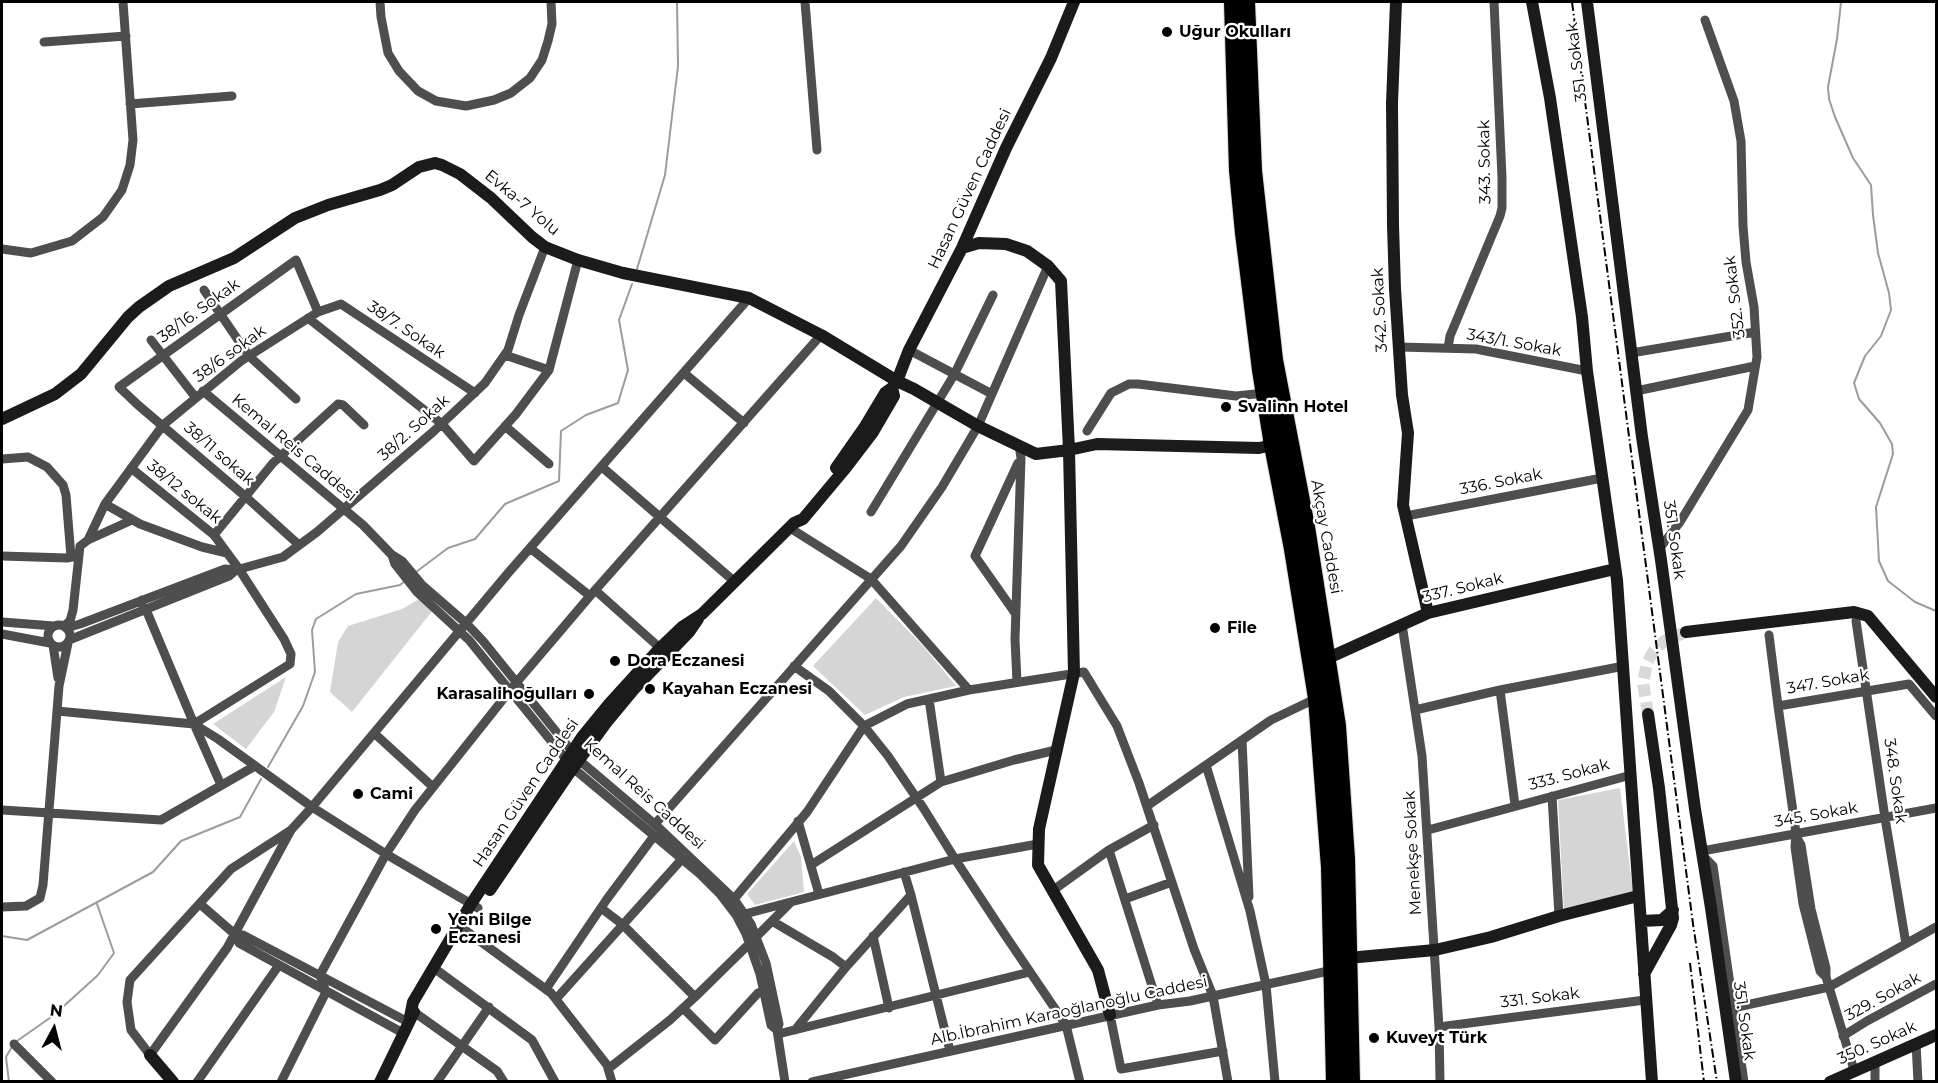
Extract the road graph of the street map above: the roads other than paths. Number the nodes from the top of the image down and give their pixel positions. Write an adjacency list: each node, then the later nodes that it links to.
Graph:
1 (123, 2): 15 (street)
2 (380, 2): 3 (street)
3 (551, 2)
4 (805, 2): 19 (street)
5 (1074, 2): 22 (street, Hasan Güven Caddesi)
6 (1223, 2): 20 (highway)
7 (1233, 2): 20 (highway, Akçay Caddesi)
8 (1246, 2): 20 (highway, Akçay Caddesi)
9 (1257, 2): 20 (highway)
10 (1396, 2): 35 (street, 342. Sokak)
11 (1494, 2): 36 (street, 343. Sokak)
12 (1532, 2): 44 (street)
13 (1587, 2): 38 (street, 351. Sokak)
14 (1705, 20): 32 (street, 352. Sokak)
15 (126, 36): 16 (street); 18 (street)
16 (44, 42)
17 (232, 96): 18 (street)
18 (130, 104): 23 (street)
19 (817, 150)
20 (1245, 170): 51 (highway, Akçay Caddesi); 111 (highway, Akçay Caddesi)
21 (545, 247): 24 (street, Evka-7 Yolu); 39 (street, 38/2. Sokak); 56 (street, Evka-7 Yolu)
22 (962, 248): 25 (street); 37 (street, Hasan Güven Caddesi)
23 (2, 249)
24 (578, 261): 28 (street, Evka-7 Yolu); 43 (street)
25 (1048, 266): 52 (street); 65 (street)
26 (204, 291): 30 (street)
27 (993, 295): 46 (street)
28 (748, 298): 33 (street, Evka-7 Yolu); 45 (street)
29 (318, 312): 30 (street, 38/16. Sokak); 31 (street, 38/6 sokak); 50 (street, 38/7. Sokak)
30 (221, 314): 40 (street, 38/16. Sokak); 41 (street)
31 (308, 318): 41 (street, 38/6 sokak); 58 (street)
32 (1755, 332): 38 (street); 42 (street, 352. Sokak)
33 (821, 335): 47 (street, Evka-7 Yolu); 57 (street)
34 (151, 340): 40 (street, Kemal Reis Caddesi)
35 (1399, 347): 36 (street, 343/1. Sokak); 78 (street, 342. Sokak)
36 (1448, 348): 44 (street, 343/1. Sokak)
37 (909, 350): 46 (street); 47 (street, Hasan Güven Caddesi)
38 (1631, 353): 49 (street, 351. Sokak)
39 (505, 354): 43 (street); 50 (street, 38/2. Sokak)
40 (162, 356): 48 (street, 38/16. Sokak); 53 (street, Kemal Reis Caddesi)
41 (249, 356): 53 (street, 38/6 sokak); 54 (street)
42 (1755, 366): 49 (street); 85 (street, 352. Sokak)
43 (549, 370): 61 (street)
44 (1587, 371): 72 (street)
45 (684, 373): 57 (street); 70 (street)
46 (954, 375): 52 (street); 55 (street)
47 (895, 385): 55 (street, Evka-7 Yolu); 80 (street, Hasan Güven Caddesi)
48 (119, 387): 59 (street, 38/11 sokak)
49 (1636, 391): 85 (street, 351. Sokak)
50 (475, 393): 58 (street, 38/2. Sokak)
51 (1265, 393): 63 (street); 64 (highway, Akçay Caddesi)
52 (992, 394): 62 (street)
53 (199, 395): 59 (street, 38/6 sokak); 67 (street, Kemal Reis Caddesi)
54 (296, 399)
55 (937, 403): 62 (street, Evka-7 Yolu); 76 (street)
56 (2, 419)
57 (744, 423): 77 (street)
58 (442, 424): 61 (street); 75 (street, 38/2. Sokak)
59 (163, 425): 71 (street, 38/6 sokak); 73 (street, 38/11 sokak)
60 (364, 425): 67 (street)
61 (505, 426): 69 (street)
62 (978, 426): 66 (street, Evka-7 Yolu); 91 (street)
63 (1087, 431)
64 (1273, 445): 65 (street); 121 (highway, Akçay Caddesi)
65 (1069, 450): 66 (street, Evka-7 Yolu); 114 (street)
66 (1020, 452): 96 (street); 96 (street)
67 (280, 456): 73 (street); 75 (street, Kemal Reis Caddesi)
68 (2, 459): 88 (street)
69 (549, 464)
70 (602, 467): 77 (street); 84 (street)
71 (131, 468): 74 (street, 38/6 sokak); 81 (street, 38/12 sokak)
72 (1602, 477): 78 (street, 336. Sokak); 90 (street)
73 (246, 497): 81 (street); 83 (street, 38/11 sokak)
74 (105, 504): 79 (street); 82 (street, 38/6 sokak)
75 (344, 509): 83 (street, 38/2. Sokak); 104 (street, Kemal Reis Caddesi)
76 (871, 512)
77 (661, 516): 92 (street); 93 (street)
78 (1406, 516): 97 (street, 342. Sokak)
79 (132, 520): 82 (street); 86 (street)
80 (792, 526): 91 (street); 92 (street, Hasan Güven Caddesi)
81 (214, 535): 86 (street, 38/12 sokak)
82 (88, 540): 88 (street, 38/6 sokak)
83 (299, 545): 89 (street, 38/2. Sokak)
84 (530, 548): 93 (street); 104 (street)
85 (1659, 549): 159 (street, 351. Sokak)
86 (226, 553): 89 (street, 38/12 sokak)
87 (2, 556): 88 (street)
88 (74, 556): 95 (street)
89 (237, 569): 94 (street, 38/2. Sokak); 129 (street, 38/12 sokak)
90 (1615, 569): 97 (street, 337. Sokak); 113 (street)
91 (871, 579): 112 (street); 118 (street)
92 (735, 582): 98 (street, Hasan Güven Caddesi)
93 (593, 593): 110 (street); 117 (street)
94 (144, 605): 99 (street, 38/2. Sokak); 108 (street, 38/2. Sokak); 129 (street)
95 (73, 610): 99 (street); 103 (street)
96 (1016, 613): 115 (street)
97 (1428, 613): 102 (street, 337. Sokak)
98 (702, 614): 110 (street, Hasan Güven Caddesi); 134 (street, Hasan Güven Caddesi)
99 (88, 621): 103 (street, 38/2. Sokak)
100 (1856, 621): 120 (street, 348. Sokak)
101 (2, 622): 103 (street, 38/2. Sokak)
102 (1402, 624): 111 (street, 337. Sokak); 125 (street, Menekşe Sokak)
103 (61, 626): 108 (street); 109 (street)
104 (464, 627): 117 (street, Kemal Reis Caddesi); 131 (street)
105 (1769, 628): 106 (street); 122 (street); 124 (street)
106 (1686, 632)
107 (2, 634): 109 (street)
108 (68, 641): 109 (street); 116 (street)
109 (51, 644): 116 (street)
110 (660, 648): 134 (street, Hasan Güven Caddesi)
111 (1326, 659): 194 (highway, Akçay Caddesi)
112 (794, 666): 130 (street); 151 (street)
113 (1624, 666): 119 (street); 137 (street)
114 (1074, 673): 115 (street); 133 (street); 144 (street)
115 (1017, 682): 118 (street)
116 (59, 686): 126 (street)
117 (513, 687): 134 (street, Kemal Reis Caddesi); 140 (street)
118 (969, 690): 123 (street)
119 (1500, 690): 125 (street); 143 (street)
120 (1866, 690): 124 (street, 347. Sokak); 128 (street, 347. Sokak); 149 (street, 348. Sokak)
121 (1317, 698): 132 (street); 197 (highway, Akçay Caddesi)
122 (1936, 698)
123 (929, 699): 130 (street); 138 (street)
124 (1778, 706): 156 (street, 347. Sokak)
125 (1415, 710): 154 (street, Menekşe Sokak)
126 (57, 711): 129 (street); 148 (street)
127 (1648, 714): 177 (street)
128 (1936, 716)
129 (194, 724): 136 (street); 139 (street)
130 (864, 726): 142 (street); 150 (street)
131 (374, 733): 140 (street); 145 (street)
132 (1242, 740): 135 (street); 178 (street)
133 (1056, 750): 138 (street); 157 (street)
134 (572, 760): 151 (street, Kemal Reis Caddesi); 155 (street, Kemal Reis Caddesi); 174 (street, Hasan Güven Caddesi)
135 (1206, 765): 144 (street); 178 (street)
136 (255, 766): 139 (street); 145 (street)
137 (1631, 775): 141 (street, 333. Sokak); 169 (street)
138 (941, 782): 142 (street)
139 (221, 785): 148 (street)
140 (433, 788): 160 (street)
141 (1552, 796): 143 (street, 333. Sokak); 180 (street)
142 (916, 797): 162 (street); 163 (street)
143 (1515, 805): 154 (street, 333. Sokak)
144 (1147, 806): 152 (street)
145 (312, 807): 153 (street); 160 (street)
146 (1936, 808): 149 (street, 345. Sokak)
147 (2, 810): 148 (street)
148 (50, 812): 175 (street)
149 (1885, 818): 156 (street, 345. Sokak); 191 (street, 348. Sokak)
150 (798, 821): 163 (street); 170 (street)
151 (655, 824): 170 (street, Kemal Reis Caddesi)
152 (1154, 825): 158 (street); 165 (street)
153 (291, 830): 173 (street); 187 (street)
154 (1428, 830): 193 (street, Menekşe Sokak)
155 (654, 836): 161 (street, Kemal Reis Caddesi); 176 (street)
156 (1796, 836): 159 (street, 345. Sokak); 204 (street, 347. Sokak)
157 (1038, 844): 162 (street); 166 (street)
158 (1109, 850): 166 (street); 171 (street)
159 (1702, 853): 217 (street, 351. Sokak)
160 (386, 854): 174 (street); 200 (street)
161 (682, 859): 183 (street); 189 (street, Kemal Reis Caddesi)
162 (955, 859): 164 (street); 199 (street)
163 (811, 865): 167 (street)
164 (904, 872): 167 (street); 168 (street)
165 (1172, 882): 171 (street); 209 (street)
166 (1052, 891): 218 (street)
167 (819, 894): 172 (street)
168 (911, 895): 188 (street); 208 (street)
169 (1638, 896): 180 (street); 182 (street)
170 (734, 898): 179 (street, Kemal Reis Caddesi)
171 (1125, 899): 213 (street)
172 (793, 900): 179 (street); 181 (street)
173 (200, 904): 187 (street); 232 (street)
174 (475, 906): 185 (street, Hasan Güven Caddesi)
175 (2, 907)
176 (601, 908): 183 (street); 205 (street)
177 (1672, 910): 182 (street); 184 (street)
178 (1250, 911): 203 (street)
179 (745, 914): 189 (street, Kemal Reis Caddesi)
180 (1559, 916): 193 (street)
181 (772, 921): 189 (street); 196 (street)
182 (1642, 921): 190 (street)
183 (622, 924): 210 (street); 211 (street)
184 (1671, 925): 190 (street); 192 (street)
185 (462, 927): 198 (street, Hasan Güven Caddesi); 205 (street); 219 (street, Hasan Güven Caddesi)
186 (1936, 927): 191 (street)
187 (236, 935): 195 (street); 200 (street); 232 (street)
188 (873, 936): 196 (street); 216 (street)
189 (753, 939): 206 (street, Kemal Reis Caddesi); 210 (street); 223 (street, Kemal Reis Caddesi)
190 (1642, 942): 192 (street); 201 (street)
191 (1906, 944): 204 (street)
192 (1658, 947): 201 (street)
193 (1435, 950): 194 (street); 221 (street, Menekşe Sokak)
194 (1348, 958): 229 (highway, Akçay Caddesi)
195 (279, 965): 207 (street); 238 (street)
196 (846, 967): 222 (street)
197 (1333, 970): 203 (street, Alb.İbrahim Karaoğlanoğlu Caddesi); 229 (highway, Akçay Caddesi)
198 (438, 971): 214 (street); 219 (street, Hasan Güven Caddesi)
199 (1030, 972): 208 (street); 220 (street)
200 (320, 975): 207 (street); 219 (street)
201 (1644, 975): 212 (street)
202 (1936, 984): 225 (street, 329. Sokak)
203 (1266, 985): 209 (street, Alb.İbrahim Karaoğlanoğlu Caddesi); 249 (street)
204 (1829, 987): 217 (street); 225 (street, 347. Sokak)
205 (546, 989): 211 (street)
206 (764, 991): 215 (street); 223 (street, Kemal Reis Caddesi)
207 (326, 992): 219 (street); 239 (street)
208 (936, 995): 216 (street); 230 (street)
209 (1214, 996): 213 (street, Alb.İbrahim Karaoğlanoğlu Caddesi); 231 (street)
210 (695, 998): 215 (street)
211 (556, 999): 234 (street)
212 (1645, 1000): 221 (street, 331. Sokak); 253 (street)
213 (1158, 1005): 218 (street, Alb.İbrahim Karaoğlanoğlu Caddesi)
214 (489, 1007): 228 (street); 243 (street)
215 (683, 1008): 234 (street)
216 (890, 1008): 222 (street)
217 (1729, 1008): 254 (street, 351. Sokak); 255 (street)
218 (1110, 1016): 220 (street, Alb.İbrahim Karaoğlanoğlu Caddesi); 231 (street)
219 (409, 1021): 228 (street); 240 (street, Hasan Güven Caddesi)
220 (1066, 1025): 230 (street, Alb.İbrahim Karaoğlanoğlu Caddesi); 247 (street)
221 (1439, 1027): 252 (street, Menekşe Sokak)
222 (795, 1030): 223 (street)
223 (777, 1032): 245 (street, Kemal Reis Caddesi)
224 (1936, 1035): 226 (street, 350. Sokak)
225 (1843, 1036): 235 (street, 347. Sokak)
226 (1916, 1043): 233 (street, 350. Sokak); 258 (street)
227 (14, 1044): 236 (street)
228 (462, 1045): 241 (street); 242 (street)
229 (1342, 1045): 250 (highway); 251 (highway, Akçay Caddesi)
230 (950, 1051): 246 (street, Alb.İbrahim Karaoğlanoğlu Caddesi)
231 (1223, 1052): 248 (street)
232 (150, 1054): 237 (street)
233 (1875, 1061): 235 (street, 350. Sokak); 257 (street)
234 (608, 1069): 244 (street)
235 (1854, 1070): 256 (street, 350. Sokak)
236 (52, 1082)
237 (173, 1082)
238 (197, 1082)
239 (281, 1082)
240 (380, 1082)
241 (437, 1082)
242 (504, 1082)
243 (555, 1082)
244 (612, 1082)
245 (785, 1082)
246 (812, 1082)
247 (1080, 1082)
248 (1228, 1082)
249 (1275, 1082)
250 (1333, 1082)
251 (1353, 1082)
252 (1440, 1082)
253 (1652, 1082)
254 (1736, 1082)
255 (1744, 1082)
256 (1830, 1082)
257 (1875, 1082)
258 (1918, 1082)

